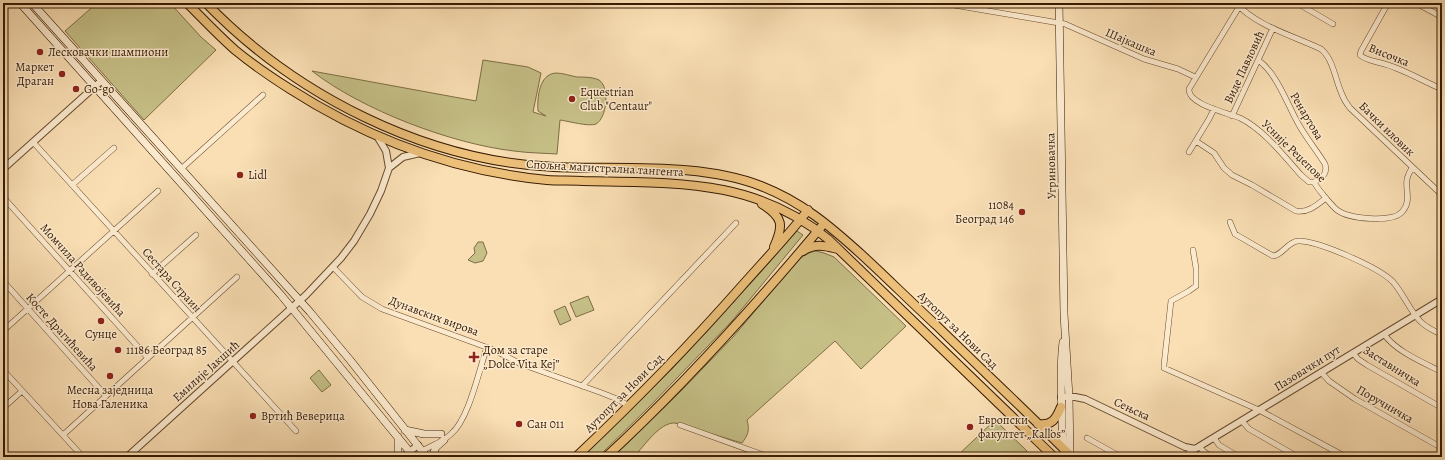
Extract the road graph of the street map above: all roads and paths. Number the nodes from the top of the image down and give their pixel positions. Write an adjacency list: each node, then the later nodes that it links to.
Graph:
1 (20, 3): 18 (main road)
2 (32, 3): 17 (main road)
3 (187, 3): 23 (main road, Спољна магистрална тангента)
4 (206, 3): 40 (main road, Спољна магистрална тангента)
5 (942, 3): 12 (street, Шајкашка)
6 (1059, 3): 12 (main road, Угриновачка)
7 (1297, 3): 13 (street)
8 (1388, 3): 19 (street, Височка)
9 (1416, 3): 11 (street)
10 (1238, 5): 14 (street, Бачки иловик); 16 (street)
11 (1442, 17)
12 (1059, 23): 16 (street, Шајкашка); 63 (main road, Угриновачка)
13 (1333, 24)
14 (1273, 28): 15 (street, Виде Павловић); 31 (street, Бачки иловик)
15 (1258, 60): 22 (street, Виде Павловић); 33 (street, Ренартова)
16 (1195, 77): 21 (street, Усније Реџепове)
17 (101, 81): 18 (street); 29 (main road)
18 (94, 87): 25 (street); 60 (main road)
19 (1442, 89)
20 (263, 95): 29 (street)
21 (1214, 109): 22 (street, Усније Реџепове); 24 (street)
22 (1232, 116): 33 (street, Усније Реџепове)
23 (377, 136): 28 (main road, Спољна магистрална тангента); 30 (street)
24 (1196, 140): 27 (street); 39 (street)
25 (33, 142): 32 (street); 34 (street, Сестара Страин)
26 (114, 148): 34 (street)
27 (1189, 152)
28 (420, 153): 30 (street); 38 (main road, Спољна магистрална тангента)
29 (181, 168): 58 (main road)
30 (389, 168): 52 (street)
31 (1412, 168): 36 (street, Бачки иловик); 39 (street, Усније Реџепове)
32 (3, 169)
33 (1314, 182): 39 (street, Усније Реџепове)
34 (72, 185): 45 (street, Сестара Страин)
35 (158, 191): 45 (street)
36 (1442, 195)
37 (3, 197): 53 (street, Момчила Радивојевића)
38 (748, 197): 41 (main road, Спољна магистрална тангента); 50 (main road)
39 (1326, 198)
40 (808, 210): 41 (main road, Аутопут за Нови Сад); 42 (main road, Аутопут за Нови Сад)
41 (801, 219): 46 (main road); 50 (main road, Аутопут за Нови Сад)
42 (825, 222): 46 (main road); 85 (main road, Аутопут за Нови Сад)
43 (1230, 222): 61 (street)
44 (736, 223): 74 (street)
45 (114, 231): 53 (street); 54 (street, Сестара Страин)
46 (818, 231): 48 (main road); 51 (main road)
47 (196, 235): 54 (street)
48 (839, 250): 51 (main road); 109 (main road)
49 (1193, 250): 83 (street)
50 (771, 253): 79 (main road, Аутопут за Нови Сад)
51 (796, 256): 107 (main road)
52 (333, 267): 58 (street); 67 (street, Дунавских вирова)
53 (70, 270): 59 (street); 69 (street, Момчила Радивојевића)
54 (152, 274): 62 (street, Сестара Страин)
55 (237, 277): 62 (street)
56 (3, 282): 59 (street, Косте Драгићевића)
57 (1442, 299): 61 (street, Пазовачки пут)
58 (300, 301): 60 (street, Емилије Јакшић); 87 (main road)
59 (28, 308): 64 (street); 76 (street, Косте Драгићевића)
60 (292, 308): 70 (street, Емилије Јакшић); 90 (main road)
61 (1416, 315): 65 (street, Пазовачки пут); 66 (street)
62 (192, 317): 69 (street); 70 (street, Сестара Страин)
63 (1065, 328): 77 (main road, Угриновачка); 78 (main road, Угриновачка)
64 (3, 331)
65 (1384, 334): 68 (street, Пазовачки пут); 73 (street)
66 (1442, 336)
67 (488, 347): 74 (street, Дунавских вирова); 91 (street)
68 (1353, 353): 72 (street, Пазовачки пут); 82 (street, Заставничка)
69 (148, 358): 76 (street)
70 (232, 362): 88 (street, Сестара Страин); 101 (street, Емилије Јакшић)
71 (3, 370): 75 (street)
72 (1321, 372): 83 (street, Пазовачки пут); 96 (street, Поручничка)
73 (1442, 372)
74 (582, 386): 79 (street, Дунавских вирова)
75 (22, 391): 81 (street); 89 (street)
76 (106, 396): 89 (street)
77 (1061, 397): 78 (street, Сењска); 80 (main road, Угриновачка)
78 (1069, 397): 97 (street, Сењска); 99 (main road, Угриновачка)
79 (629, 406): 106 (main road, Аутопут за Нови Сад)
80 (1061, 407): 85 (main road); 99 (main road, Угриновачка)
81 (3, 408)
82 (1442, 408)
83 (1259, 410): 84 (street, Пазовачки пут); 115 (street)
84 (1242, 421): 93 (street, Пазовачки пут); 114 (street)
85 (1038, 424): 99 (main road, Аутопут за Нови Сад)
86 (680, 425): 108 (street)
87 (405, 430): 91 (main road); 95 (main road)
88 (296, 432)
89 (62, 435): 100 (street)
90 (398, 437): 98 (main road); 102 (main road)
91 (442, 437): 95 (street); 105 (main road)
92 (1086, 438): 110 (street)
93 (1214, 438): 94 (street, Пазовачки пут); 113 (street)
94 (1200, 447): 97 (street, Пазовачки пут); 112 (street)
95 (420, 448): 98 (street); 104 (main road)
96 (1442, 448)
97 (1192, 449): 111 (street)
98 (412, 455): 103 (street)
99 (1068, 455)
100 (83, 457)
101 (127, 457)
102 (398, 457)
103 (403, 457)
104 (427, 457)
105 (432, 457)
106 (576, 457)
107 (606, 457)
108 (769, 457)
109 (1054, 457)
110 (1121, 457)
111 (1184, 457)
112 (1212, 457)
113 (1239, 457)
114 (1298, 457)
115 (1346, 457)

